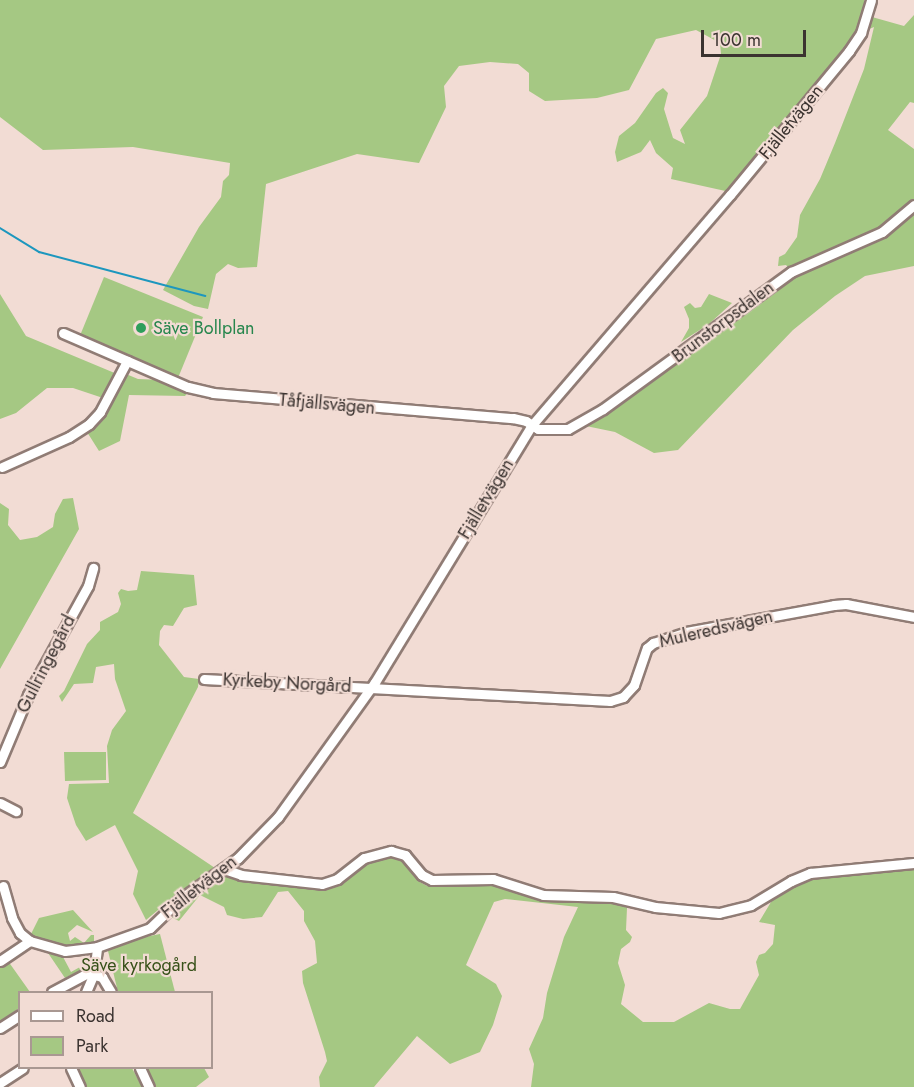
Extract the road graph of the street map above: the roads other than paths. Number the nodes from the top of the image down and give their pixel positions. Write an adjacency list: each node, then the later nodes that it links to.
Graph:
1 (871, 0): 5 (street, Fjälletvägen)
2 (914, 205): 5 (street, Brunstorpsdalen)
3 (63, 333): 4 (street, Tåfjällsvägen)
4 (127, 361): 5 (street, Tåfjällsvägen); 6 (street)
5 (532, 425): 10 (street, Fjälletvägen)
6 (2, 467)
7 (93, 568): 11 (street, Gullringegård)
8 (914, 617): 10 (street, Muleredsvägen)
9 (204, 679): 10 (street, Kyrkeby Norgård)
10 (371, 688): 15 (street, Fjälletvägen)
11 (0, 762)
12 (0, 802): 13 (street)
13 (16, 811)
14 (914, 863): 15 (street)
15 (224, 869): 18 (street, Fjälletvägen)
16 (3, 886): 17 (street)
17 (30, 941): 18 (street, Fjälletvägen); 19 (street)
18 (97, 947): 20 (street)
19 (0, 961)
20 (94, 973): 21 (street); 22 (street); 23 (street)
21 (55, 991)
22 (87, 991)
23 (110, 991)
24 (18, 1016): 25 (street)
25 (0, 1028)
26 (21, 1069): 29 (street)
27 (71, 1069): 30 (street)
28 (140, 1069): 31 (street)
29 (0, 1083)
30 (80, 1087)
31 (149, 1087)

